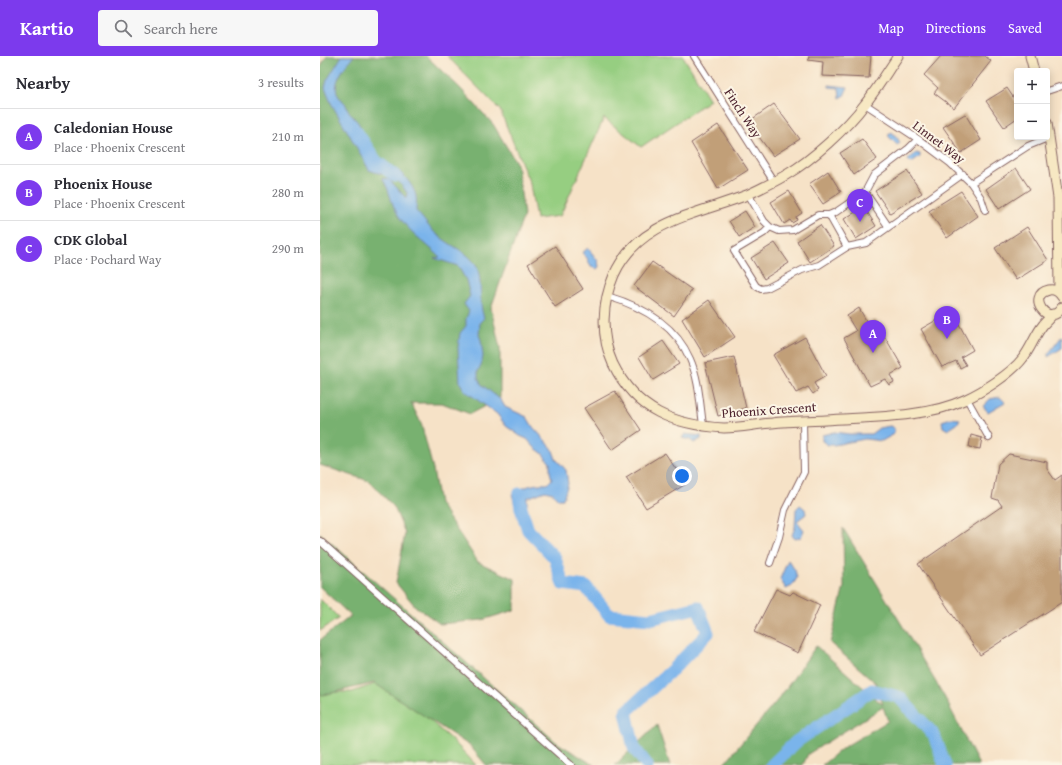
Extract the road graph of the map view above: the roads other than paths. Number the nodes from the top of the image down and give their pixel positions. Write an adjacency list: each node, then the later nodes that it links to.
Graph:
1 (694, 56): 12 (street, Finch Way)
2 (898, 56): 7 (street, Phoenix Crescent)
3 (1030, 56): 4 (street)
4 (1033, 68)
5 (1062, 86): 6 (street)
6 (1050, 90)
7 (865, 104): 9 (street, Linnet Way); 12 (street, Phoenix Crescent)
8 (1050, 137): 21 (street)
9 (918, 139): 11 (street, Linnet Way); 14 (street)
10 (1043, 140): 13 (street)
11 (963, 174): 13 (street, Linnet Way); 18 (street)
12 (774, 182): 15 (street, Phoenix Crescent)
13 (971, 183): 16 (street, Linnet Way)
14 (865, 192): 17 (street); 18 (street)
15 (748, 194): 19 (street); 24 (street, Phoenix Crescent)
16 (985, 210)
17 (829, 215): 19 (street); 20 (street)
18 (888, 226): 20 (street)
19 (770, 227): 20 (street)
20 (847, 246)
21 (1058, 271): 22 (street); 23 (street)
22 (1048, 290): 23 (street); 26 (street, Phoenix Crescent)
23 (1060, 295)
24 (607, 296): 30 (street); 30 (street, Phoenix Crescent)
25 (1059, 310): 26 (street); 27 (street, Phoenix Crescent)
26 (1043, 312): 27 (street, Phoenix Crescent)
27 (1042, 326): 28 (street, Phoenix Crescent)
28 (967, 399): 29 (street, Phoenix Crescent); 31 (street)
29 (803, 421): 30 (street, Phoenix Crescent); 33 (street)
30 (703, 425)
31 (989, 438)
32 (320, 541): 34 (street)
33 (770, 563)
34 (571, 765)

